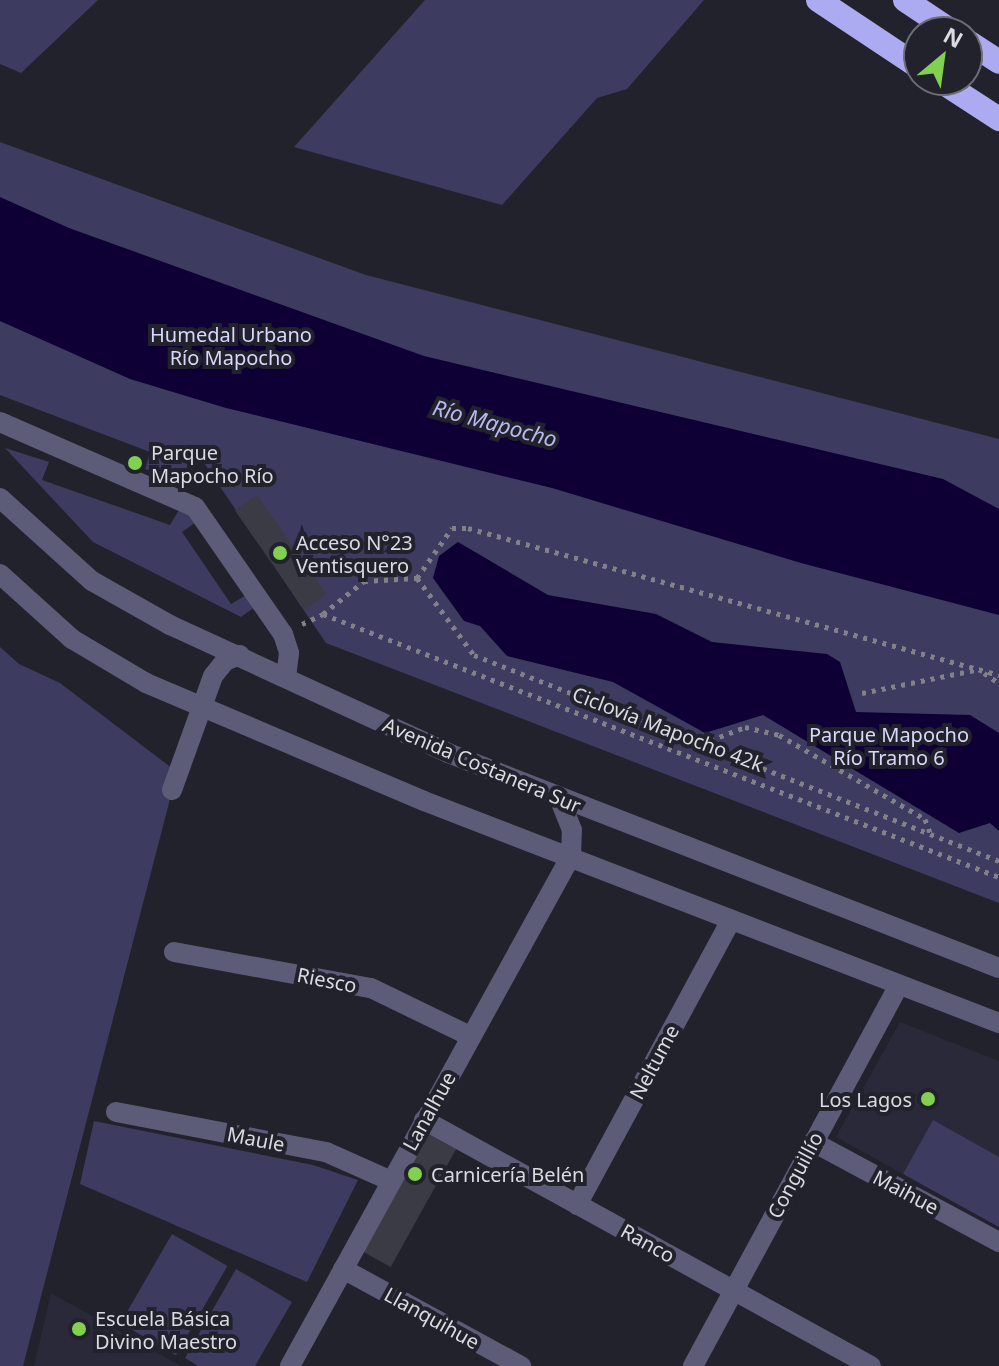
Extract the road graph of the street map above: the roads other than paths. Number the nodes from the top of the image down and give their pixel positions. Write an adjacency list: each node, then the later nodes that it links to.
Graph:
1 (818, 0): 4 (highway)
2 (905, 0): 3 (highway)
3 (929, 16)
4 (903, 56)
5 (964, 96): 6 (highway)
6 (999, 119)
7 (0, 422): 11 (street)
8 (0, 498): 10 (street, Avenida Costanera Sur)
9 (0, 574): 12 (street)
10 (240, 655): 11 (street, Avenida Costanera Sur); 12 (street)
11 (286, 677): 14 (street, Avenida Costanera Sur)
12 (202, 707): 13 (street); 15 (street)
13 (172, 790)
14 (559, 797): 15 (street); 18 (street, Avenida Costanera Sur)
15 (571, 856): 16 (street); 21 (street, Lanalhue)
16 (731, 920): 19 (street); 26 (street, Neltume)
17 (174, 952): 21 (street, Riesco)
18 (999, 968)
19 (899, 985): 20 (street); 24 (street, Conguillío)
20 (999, 1023)
21 (470, 1036): 23 (street, Lanalhue)
22 (116, 1112): 25 (street, Maule)
23 (424, 1120): 25 (street, Lanalhue); 26 (street, Ranco)
24 (813, 1142): 27 (street, Maihue); 29 (street, Conguillío)
25 (391, 1181): 28 (street, Lanalhue)
26 (577, 1205): 29 (street, Ranco)
27 (999, 1242)
28 (343, 1269): 30 (street, Lanalhue); 31 (street, Llanquihue)
29 (734, 1290): 32 (street, Conguillío); 33 (street, Ranco)
30 (290, 1366)
31 (521, 1366)
32 (693, 1366)
33 (871, 1366)

